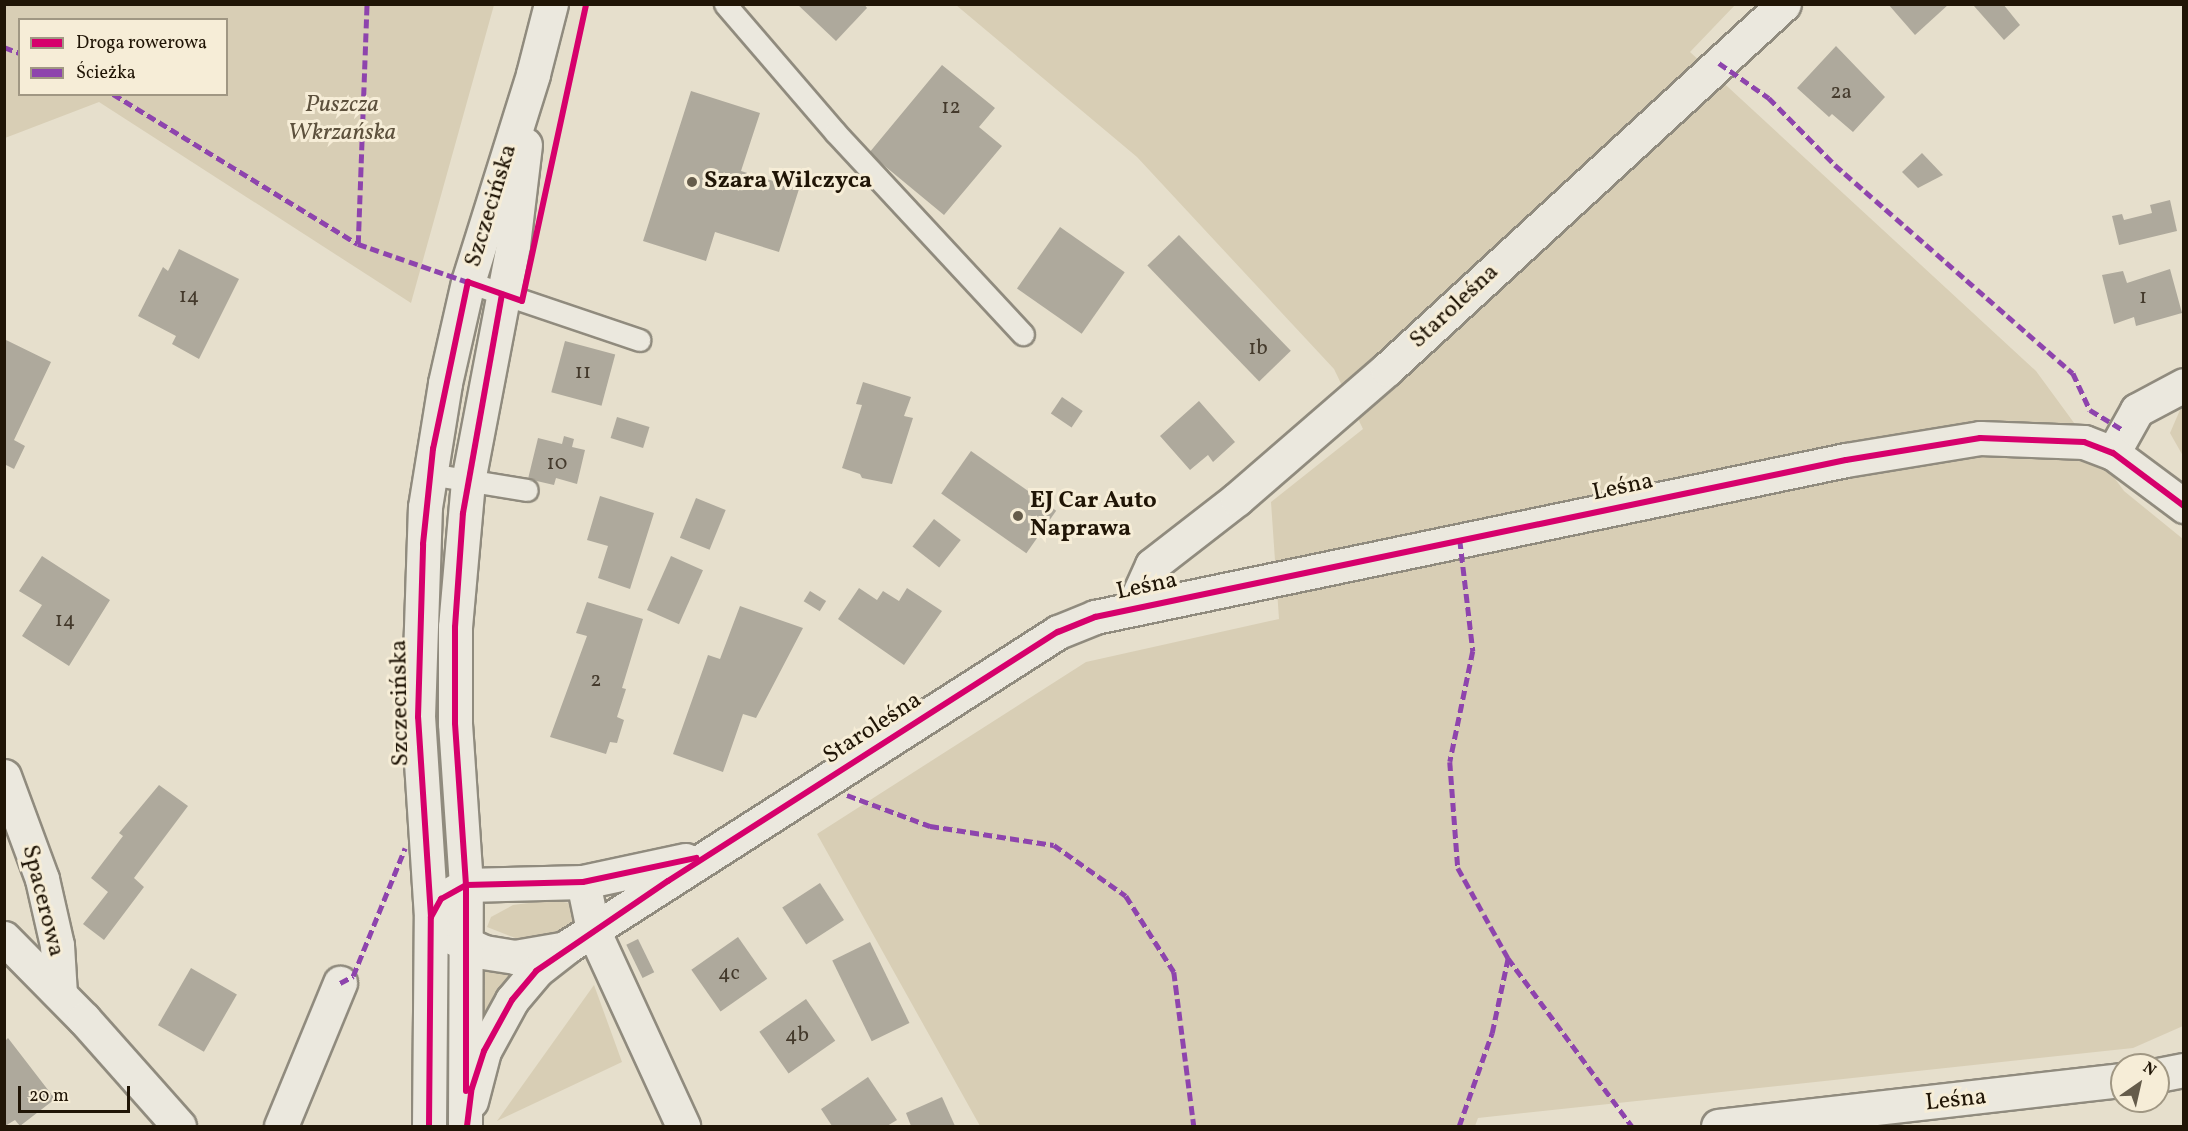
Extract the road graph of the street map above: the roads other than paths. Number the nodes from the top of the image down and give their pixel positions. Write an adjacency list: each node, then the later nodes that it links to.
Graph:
1 (550, 4): 4 (street, Szczecińska)
2 (725, 4): 7 (lane)
3 (1784, 4): 15 (street, Staroleśna)
4 (533, 75): 5 (street, Szczecińska); 6 (street, Szczecińska)
5 (468, 282): 6 (lane); 11 (street, Szczecińska)
6 (502, 294): 8 (lane); 12 (street, Szczecińska)
7 (1023, 334)
8 (639, 340)
9 (2184, 385): 10 (street)
10 (2113, 453): 14 (street, Leśna); 15 (street, Leśna)
11 (430, 474): 12 (lane); 21 (street, Szczecińska)
12 (468, 481): 13 (lane); 20 (street, Szczecińska)
13 (527, 490)
14 (2184, 506)
15 (1132, 609): 16 (street, Leśna)
16 (1058, 632): 18 (street, Staroleśna)
17 (4, 776): 26 (street, Spacerowa)
18 (708, 856): 19 (street, Staroleśna); 23 (street, Staroleśna)
19 (583, 882): 20 (street, Staroleśna); 23 (street)
20 (466, 885): 21 (street, Staroleśna); 24 (street, Szczecińska)
21 (431, 917): 24 (street, Staroleśna); 30 (street, Szczecińska)
22 (4, 938): 26 (street, Spacerowa)
23 (580, 938): 24 (street, Staroleśna); 31 (street, Staroleśna); 32 (street)
24 (466, 946): 31 (street, Szczecińska)
25 (340, 982): 29 (street)
26 (60, 994): 28 (street, Spacerowa)
27 (2110, 1081): 33 (street, Leśna)
28 (179, 1126)
29 (281, 1126)
30 (429, 1126)
31 (466, 1126)
32 (683, 1126)
33 (1718, 1126)

